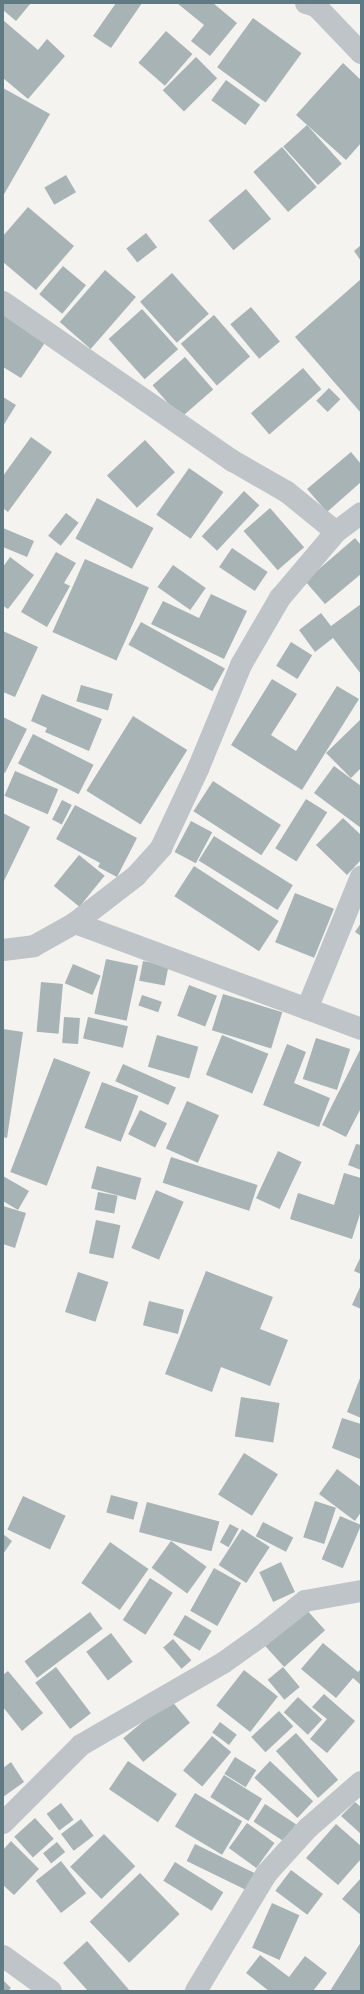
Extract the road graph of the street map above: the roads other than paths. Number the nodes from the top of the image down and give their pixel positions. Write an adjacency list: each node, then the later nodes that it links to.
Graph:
1 (317, 4): 2 (street)
2 (361, 53)
3 (3, 302): 5 (street)
4 (361, 513): 5 (street)
5 (336, 532): 7 (street)
6 (361, 877): 9 (street)
7 (75, 923): 8 (street); 9 (street)
8 (3, 950)
9 (306, 1009): 10 (street)
10 (361, 1029)
11 (361, 1591): 13 (street)
12 (361, 1782): 16 (street)
13 (3, 1824)
14 (3, 1956): 15 (street)
15 (52, 1991)
16 (196, 1991)

